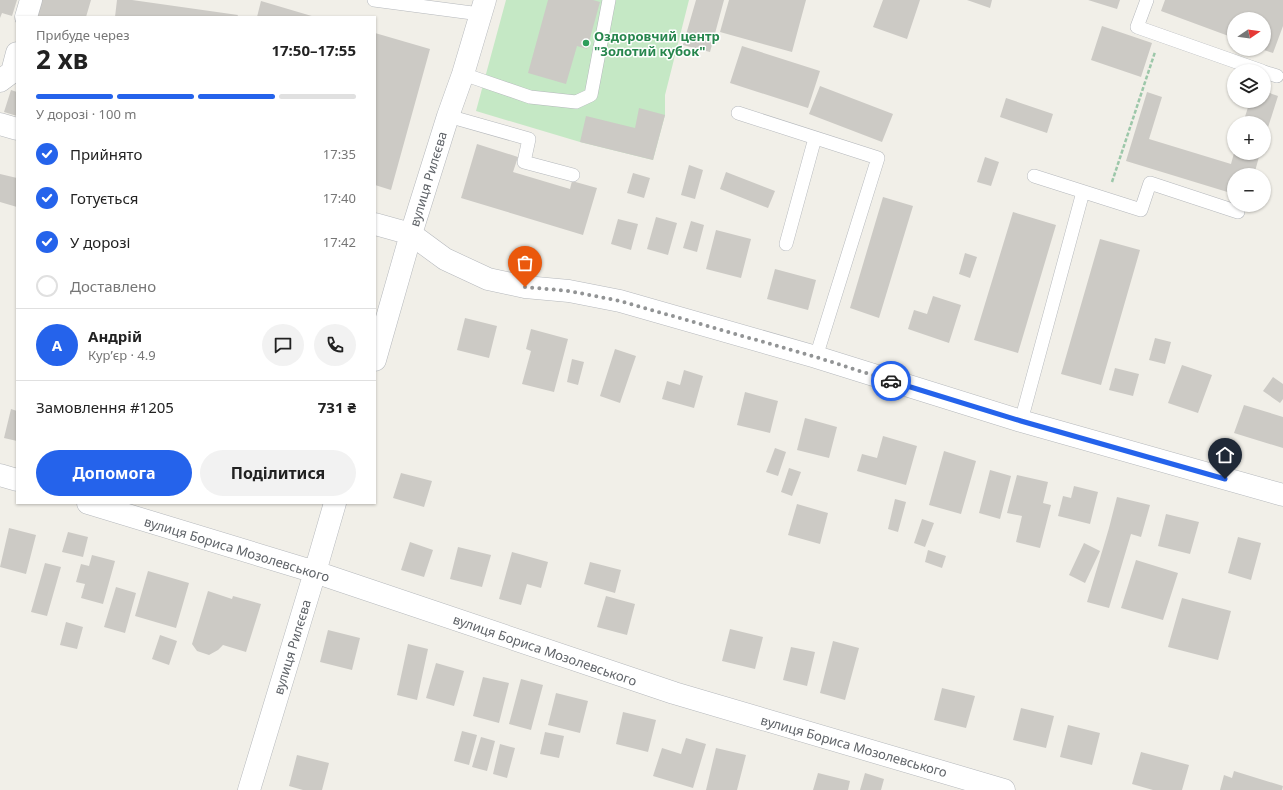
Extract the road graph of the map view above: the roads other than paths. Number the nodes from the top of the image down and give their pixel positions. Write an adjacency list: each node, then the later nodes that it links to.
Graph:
1 (31, 0): 6 (street)
2 (374, 0): 5 (lane)
3 (609, 0): 8 (lane)
4 (1147, 0): 7 (lane)
5 (483, 7): 8 (street, вулиця Рилєєва)
6 (26, 16)
7 (1243, 64)
8 (463, 74): 12 (street, вулиця Рилєєва)
9 (1271, 74): 10 (lane)
10 (1277, 76)
11 (738, 113): 15 (lane)
12 (448, 116): 16 (lane); 21 (street, вулиця Рилєєва)
13 (0, 124): 14 (street)
14 (16, 129)
15 (815, 138): 22 (lane); 24 (lane)
16 (573, 175)
17 (1034, 176): 18 (lane)
18 (1083, 192): 19 (lane); 25 (lane)
19 (1227, 208)
20 (376, 224): 21 (street)
21 (411, 234): 23 (street, вулиця Рилєєва); 24 (street)
22 (786, 244)
23 (376, 356)
24 (816, 357): 25 (street)
25 (1021, 421): 28 (street)
26 (0, 475): 27 (street)
27 (16, 480)
28 (1283, 495)
29 (335, 504): 31 (street, вулиця Рилєєва)
30 (99, 505): 31 (street, вулиця Бориса Мозолевського)
31 (315, 572): 32 (street, вулиця Рилєєва); 33 (street, вулиця Бориса Мозолевського)
32 (249, 790)
33 (1004, 790)

